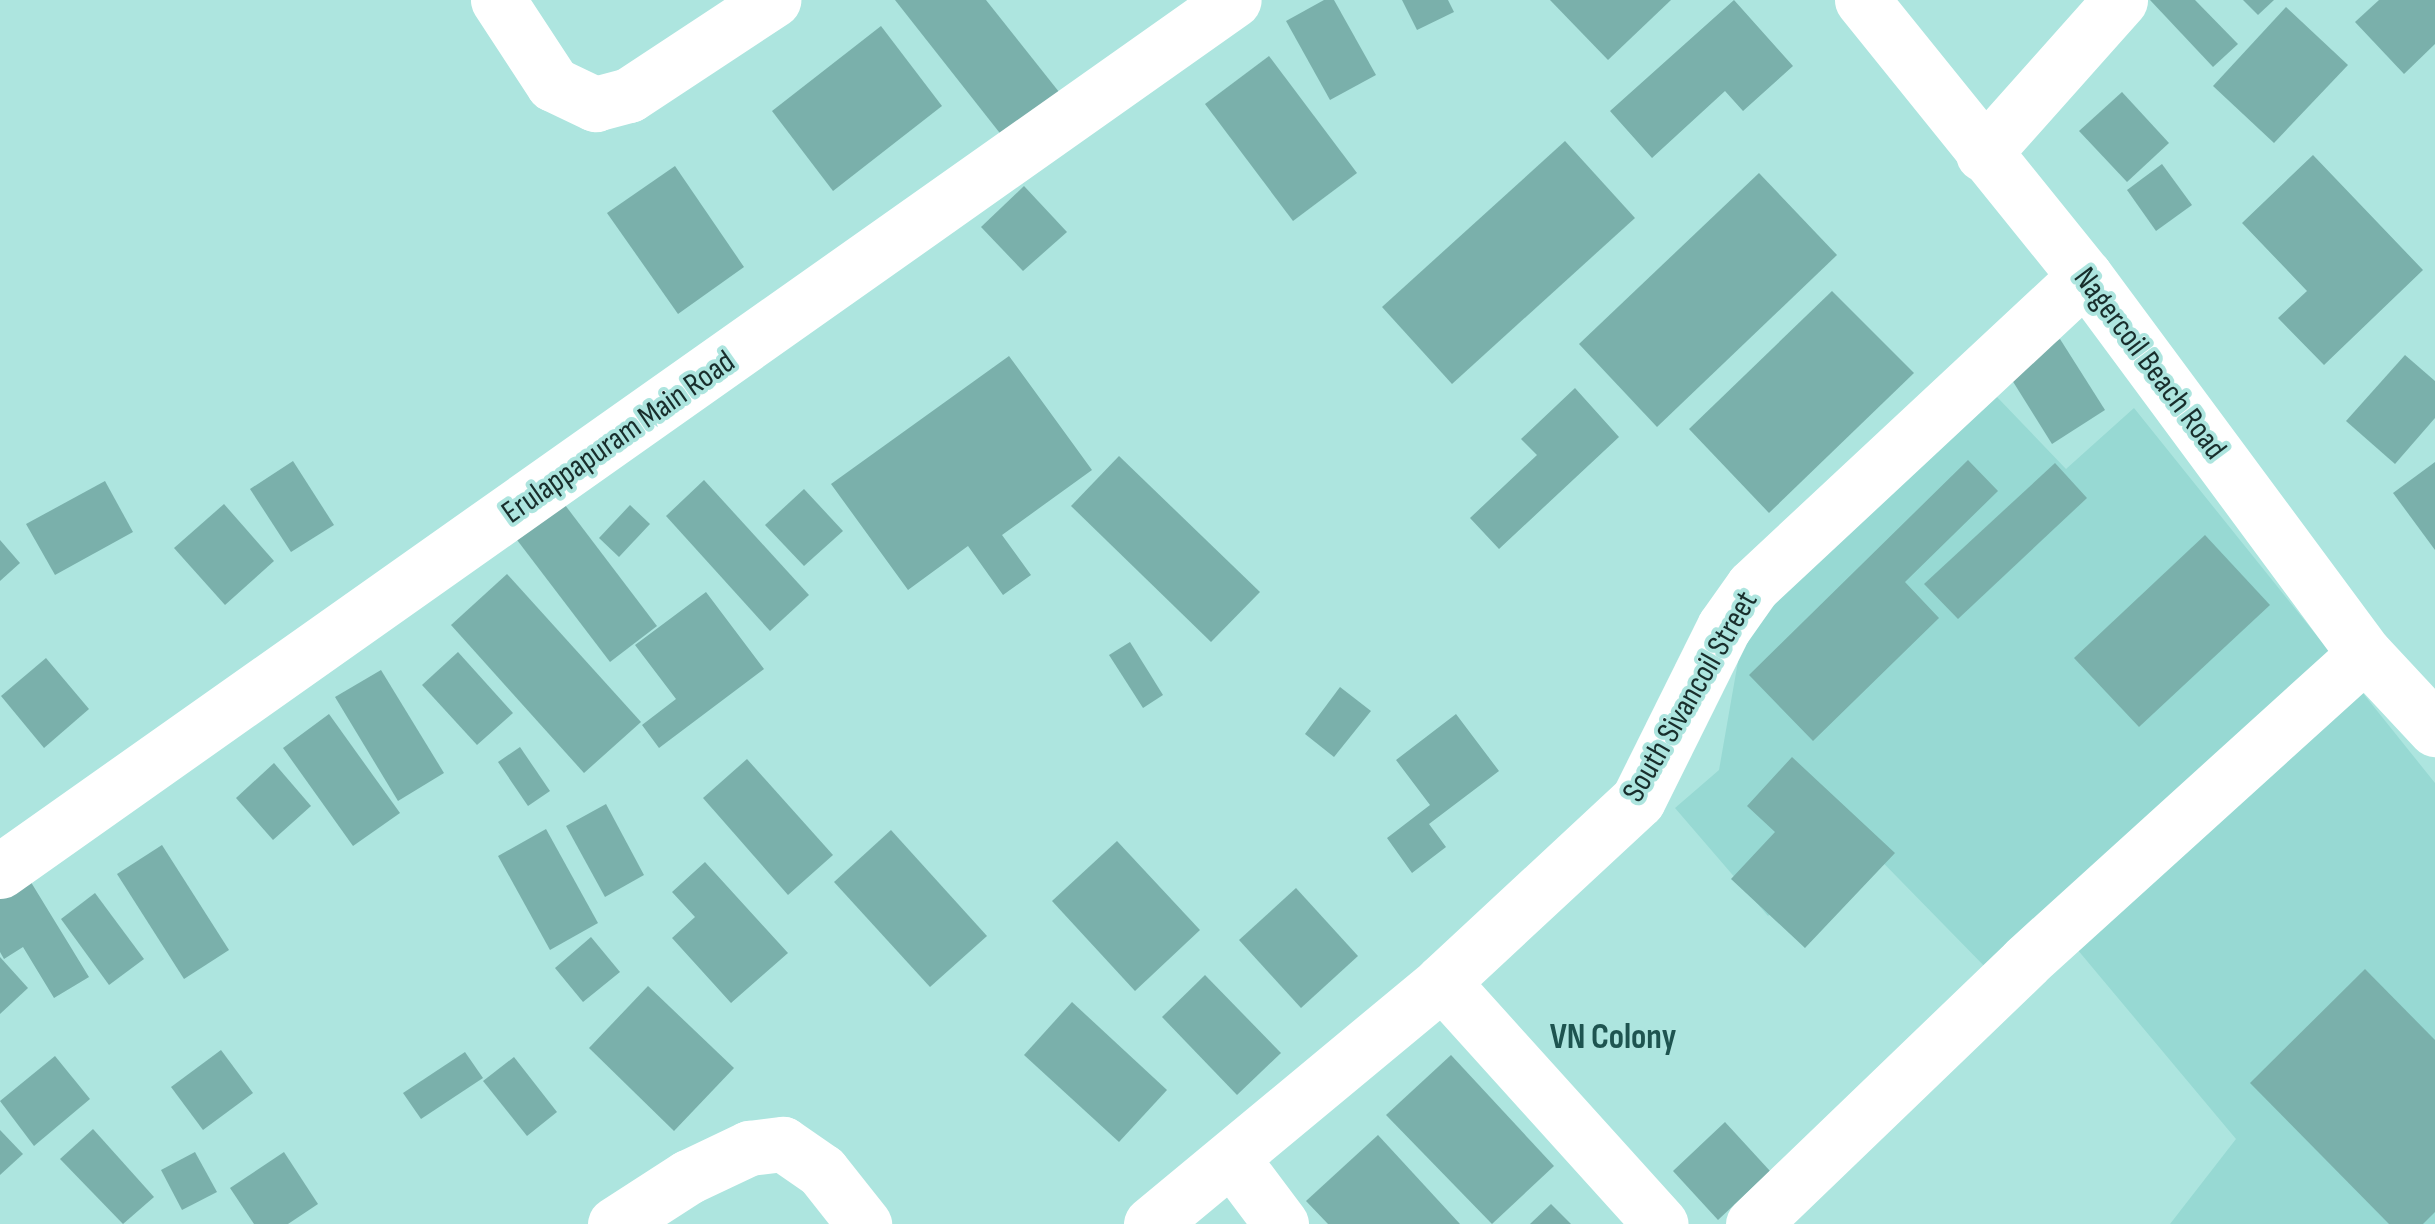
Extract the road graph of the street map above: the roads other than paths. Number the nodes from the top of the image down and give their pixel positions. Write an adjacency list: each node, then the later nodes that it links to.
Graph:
1 (498, 0): 2 (street)
2 (773, 0)
3 (1234, 0): 10 (street, Erulappapuram Main Road)
4 (1862, 0): 6 (street, Nagercoil Beach Road)
5 (2120, 0): 6 (street)
6 (1983, 154): 7 (street, Nagercoil Beach Road)
7 (2085, 276): 8 (street, Nagercoil Beach Road); 11 (street, South Sivancoil Street)
8 (2365, 654): 9 (street, Nagercoil Beach Road); 18 (street)
9 (2435, 729)
10 (0, 871)
11 (1442, 982): 12 (street, South Sivancoil Street); 17 (street)
12 (1233, 1160): 15 (street, South Sivancoil Street); 16 (street)
13 (615, 1224): 14 (street)
14 (864, 1224)
15 (1151, 1224)
16 (1281, 1224)
17 (1661, 1224)
18 (1753, 1224)

